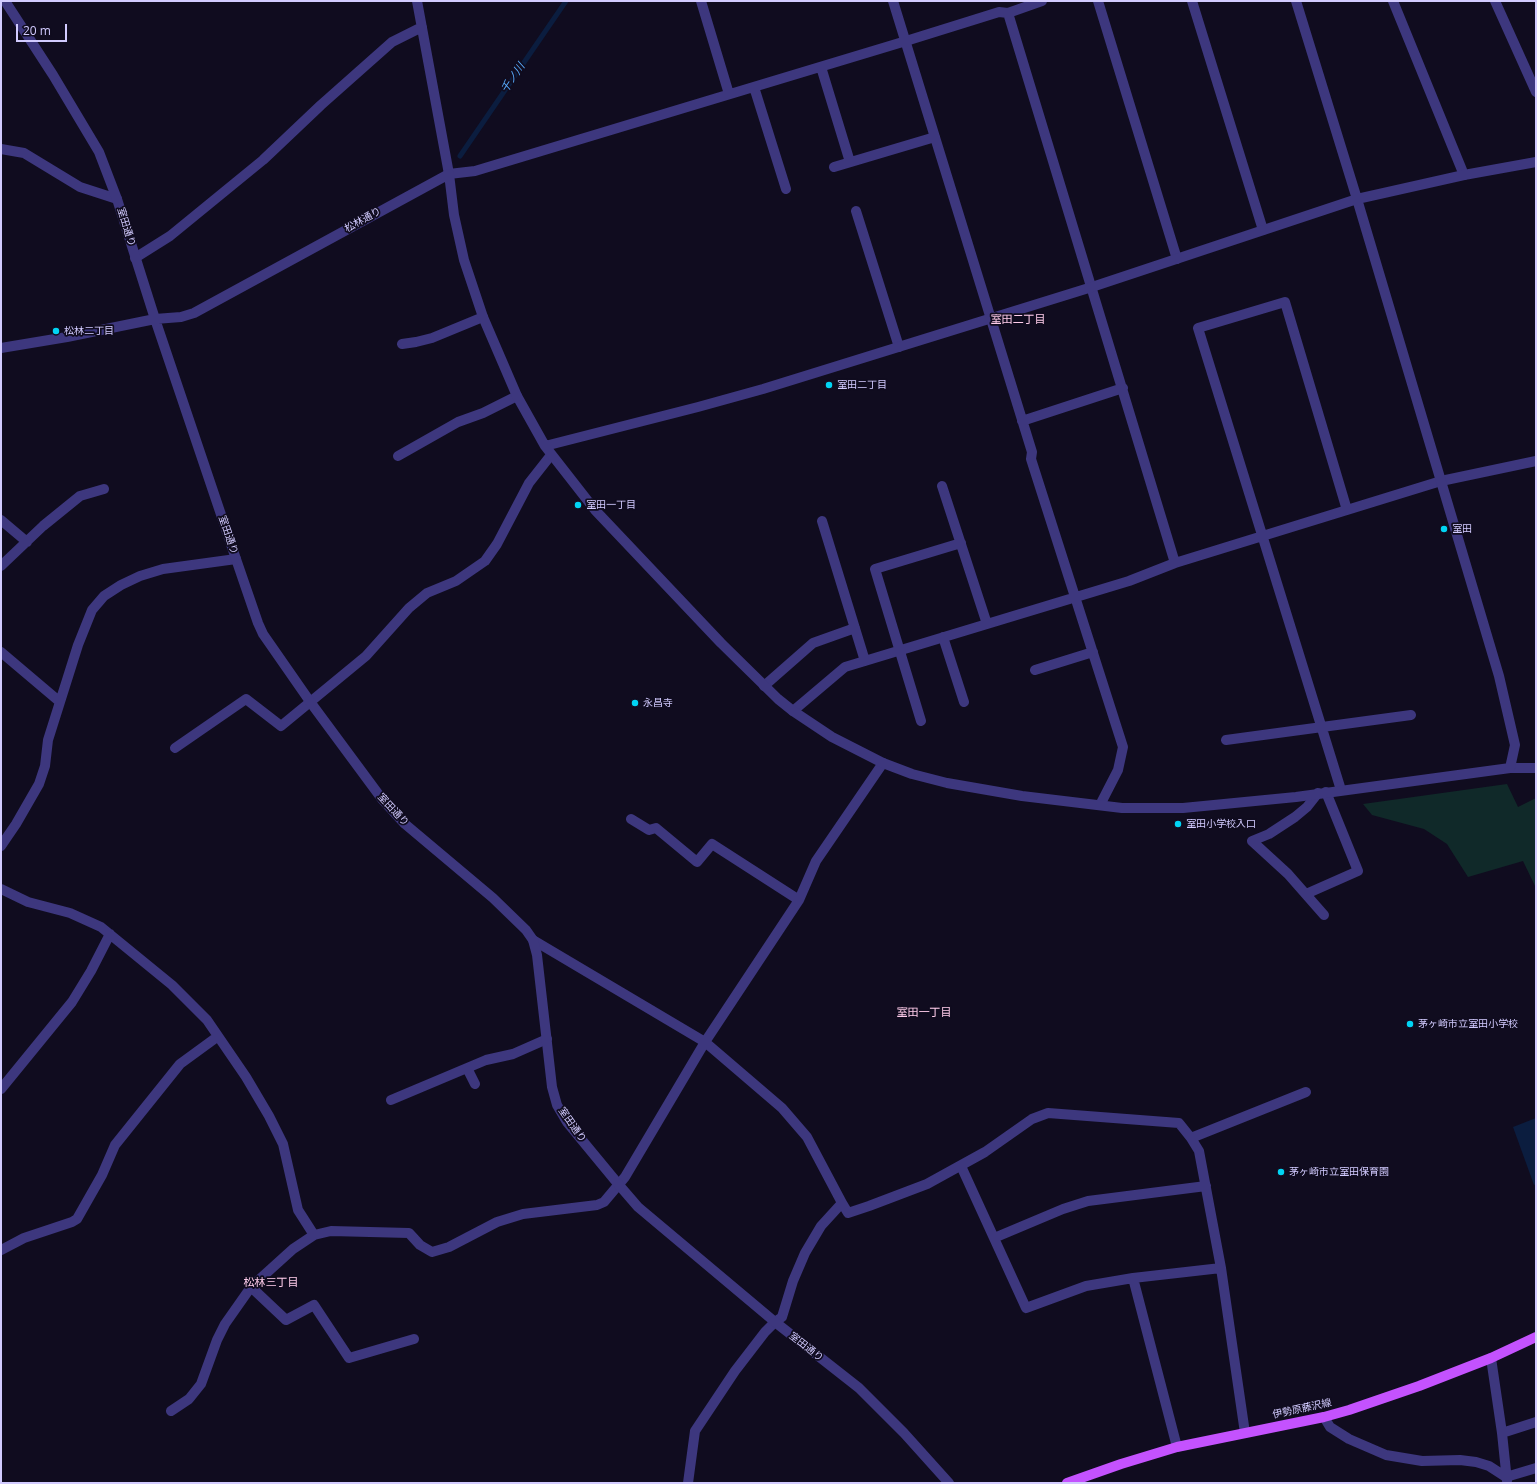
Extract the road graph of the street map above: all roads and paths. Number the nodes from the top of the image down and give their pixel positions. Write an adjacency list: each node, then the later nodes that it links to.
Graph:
1 (5, 1): 27 (street, 室田通り)
2 (417, 1): 12 (street)
3 (701, 1): 18 (street)
4 (893, 1): 13 (street)
5 (1042, 1): 11 (street)
6 (1098, 1): 32 (street)
7 (1192, 1): 30 (street)
8 (1296, 1): 28 (street)
9 (1393, 1): 25 (street)
10 (1495, 1): 15 (street)
11 (1008, 13): 13 (street); 33 (street)
12 (422, 27): 24 (street); 31 (street)
13 (906, 41): 14 (street); 19 (street)
14 (821, 67): 16 (street); 21 (street)
15 (1532, 70): 17 (street)
16 (754, 87): 18 (street); 26 (street)
17 (1536, 92)
18 (729, 94): 24 (street)
19 (935, 137): 21 (street); 36 (street)
20 (1, 149): 27 (street)
21 (850, 162): 23 (street)
22 (1536, 162): 25 (street)
23 (834, 167)
24 (449, 174): 34 (street); 35 (street, 松林通り)
25 (1464, 175): 28 (street)
26 (786, 189)
27 (117, 199): 31 (street, 室田通り)
28 (1357, 199): 30 (street); 47 (street)
29 (856, 211): 38 (street)
30 (1262, 230): 32 (street)
31 (136, 258): 35 (street, 室田通り)
32 (1177, 259): 33 (street)
33 (1092, 287): 36 (street); 40 (street)
34 (483, 317): 37 (street); 41 (street)
35 (156, 319): 39 (street, 松林通り); 56 (street, 室田通り)
36 (990, 319): 38 (street); 42 (street)
37 (402, 344)
38 (899, 347): 43 (street)
39 (1, 348)
40 (1123, 388): 42 (street); 57 (street)
41 (517, 396): 43 (street); 45 (street)
42 (1022, 421): 59 (street)
43 (545, 446): 44 (street)
44 (551, 455): 68 (street); 71 (street)
45 (398, 456)
46 (1536, 461): 47 (street)
47 (1441, 481): 50 (street); 79 (street)
48 (942, 486): 55 (street)
49 (104, 489): 54 (street)
50 (1347, 510): 53 (street); 53 (street)
51 (1, 520): 54 (street)
52 (822, 521): 61 (street)
53 (1262, 537): 57 (street); 75 (street)
54 (28, 542): 58 (street)
55 (961, 543): 60 (street); 63 (street)
56 (236, 559): 69 (street); 71 (street, 室田通り)
57 (1175, 564): 59 (street)
58 (1, 566)
59 (1076, 597): 60 (street); 65 (street)
60 (987, 624): 62 (street)
61 (855, 628): 66 (street); 68 (street)
62 (943, 637): 63 (street); 70 (street)
63 (900, 650): 66 (street); 74 (street)
64 (1, 652): 69 (street)
65 (1093, 652): 67 (street); 83 (street)
66 (865, 661): 72 (street)
67 (1035, 670)
68 (764, 686): 72 (street)
69 (60, 702): 85 (street)
70 (964, 702)
71 (311, 703): 77 (street); 91 (street, 室田通り)
72 (793, 711): 78 (street)
73 (1411, 715): 75 (street)
74 (921, 721)
75 (1321, 727): 76 (street); 81 (street)
76 (1226, 740)
77 (175, 748)
78 (883, 763): 83 (street); 88 (street)
79 (1510, 768): 80 (street); 81 (street)
80 (1536, 768)
81 (1341, 790): 82 (street)
82 (1322, 793): 83 (street); 87 (street); 87 (street)
83 (1100, 805)
84 (631, 819): 88 (street)
85 (1, 846)
86 (1, 889): 90 (street)
87 (1306, 894): 89 (street)
88 (799, 900): 94 (street)
89 (1324, 915)
90 (110, 934): 92 (street); 97 (street)
91 (533, 940): 93 (street, 室田通り); 94 (street)
92 (217, 1037): 105 (street); 107 (street)
93 (547, 1039): 95 (street); 102 (street, 室田通り)
94 (705, 1042): 102 (street); 104 (street)
95 (467, 1068): 96 (street); 99 (street)
96 (475, 1084)
97 (1, 1089)
98 (1306, 1092): 100 (street)
99 (391, 1100)
100 (1191, 1138): 101 (street); 103 (street)
101 (962, 1166): 104 (street); 106 (street)
102 (618, 1186): 105 (street); 111 (street, 室田通り)
103 (1206, 1186): 106 (street); 108 (street)
104 (842, 1203): 111 (street)
105 (314, 1235): 110 (street)
106 (994, 1238): 109 (street)
107 (1, 1250)
108 (1221, 1268): 109 (street); 118 (street)
109 (1133, 1278): 120 (street)
110 (251, 1287): 113 (street); 115 (street)
111 (775, 1322): 123 (street); 124 (street, 室田通り)
112 (1536, 1337): 114 (main road, 伊勢原藤沢線)
113 (414, 1339)
114 (1491, 1358): 116 (main road, 伊勢原藤沢線); 119 (street)
115 (171, 1411)
116 (1324, 1417): 118 (main road, 伊勢原藤沢線); 122 (street)
117 (1536, 1422): 119 (street)
118 (1245, 1433): 120 (main road, 伊勢原藤沢線)
119 (1502, 1433): 122 (street)
120 (1177, 1447): 125 (main road, 伊勢原藤沢線)
121 (1536, 1468): 122 (street)
122 (1507, 1480)
123 (688, 1483)
124 (949, 1483)
125 (1067, 1483)

